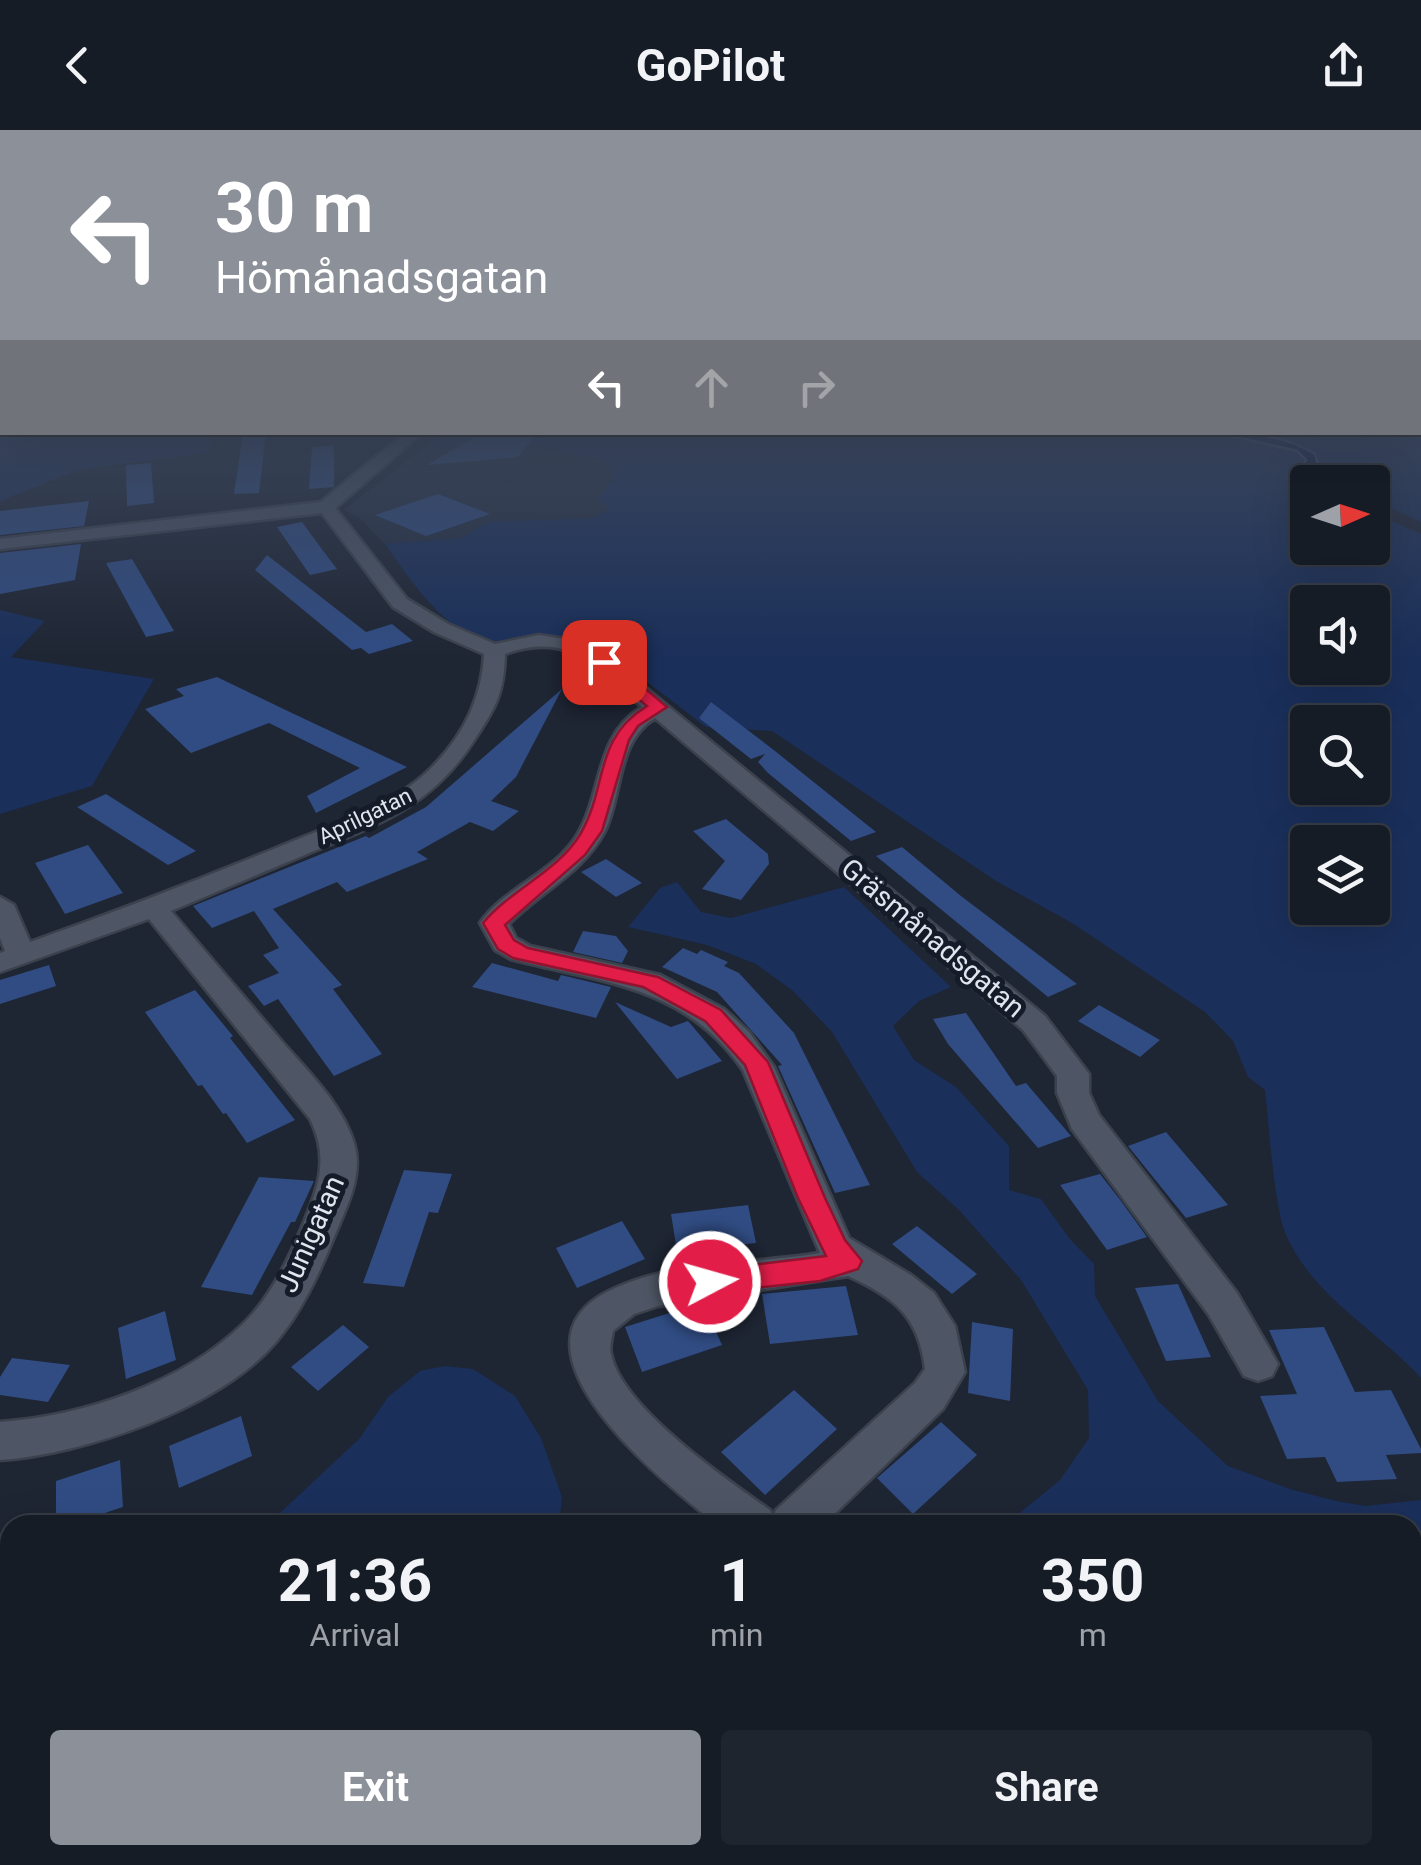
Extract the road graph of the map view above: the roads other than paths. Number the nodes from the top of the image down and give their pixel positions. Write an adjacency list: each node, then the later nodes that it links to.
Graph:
1 (338, 497): 2 (street)
2 (326, 507): 3 (street); 4 (street)
3 (0, 544)
4 (495, 651): 5 (street, Gräsmånadsgatan); 7 (street, Aprilgatan)
5 (658, 707): 9 (street); 10 (street, Gräsmånadsgatan)
6 (0, 905): 8 (street)
7 (154, 908): 8 (street, Aprilgatan); 11 (street, Junigatan)
8 (11, 960)
9 (848, 1261): 12 (street); 13 (street)
10 (1258, 1364)
11 (0, 1441)
12 (740, 1515)
13 (803, 1515)

